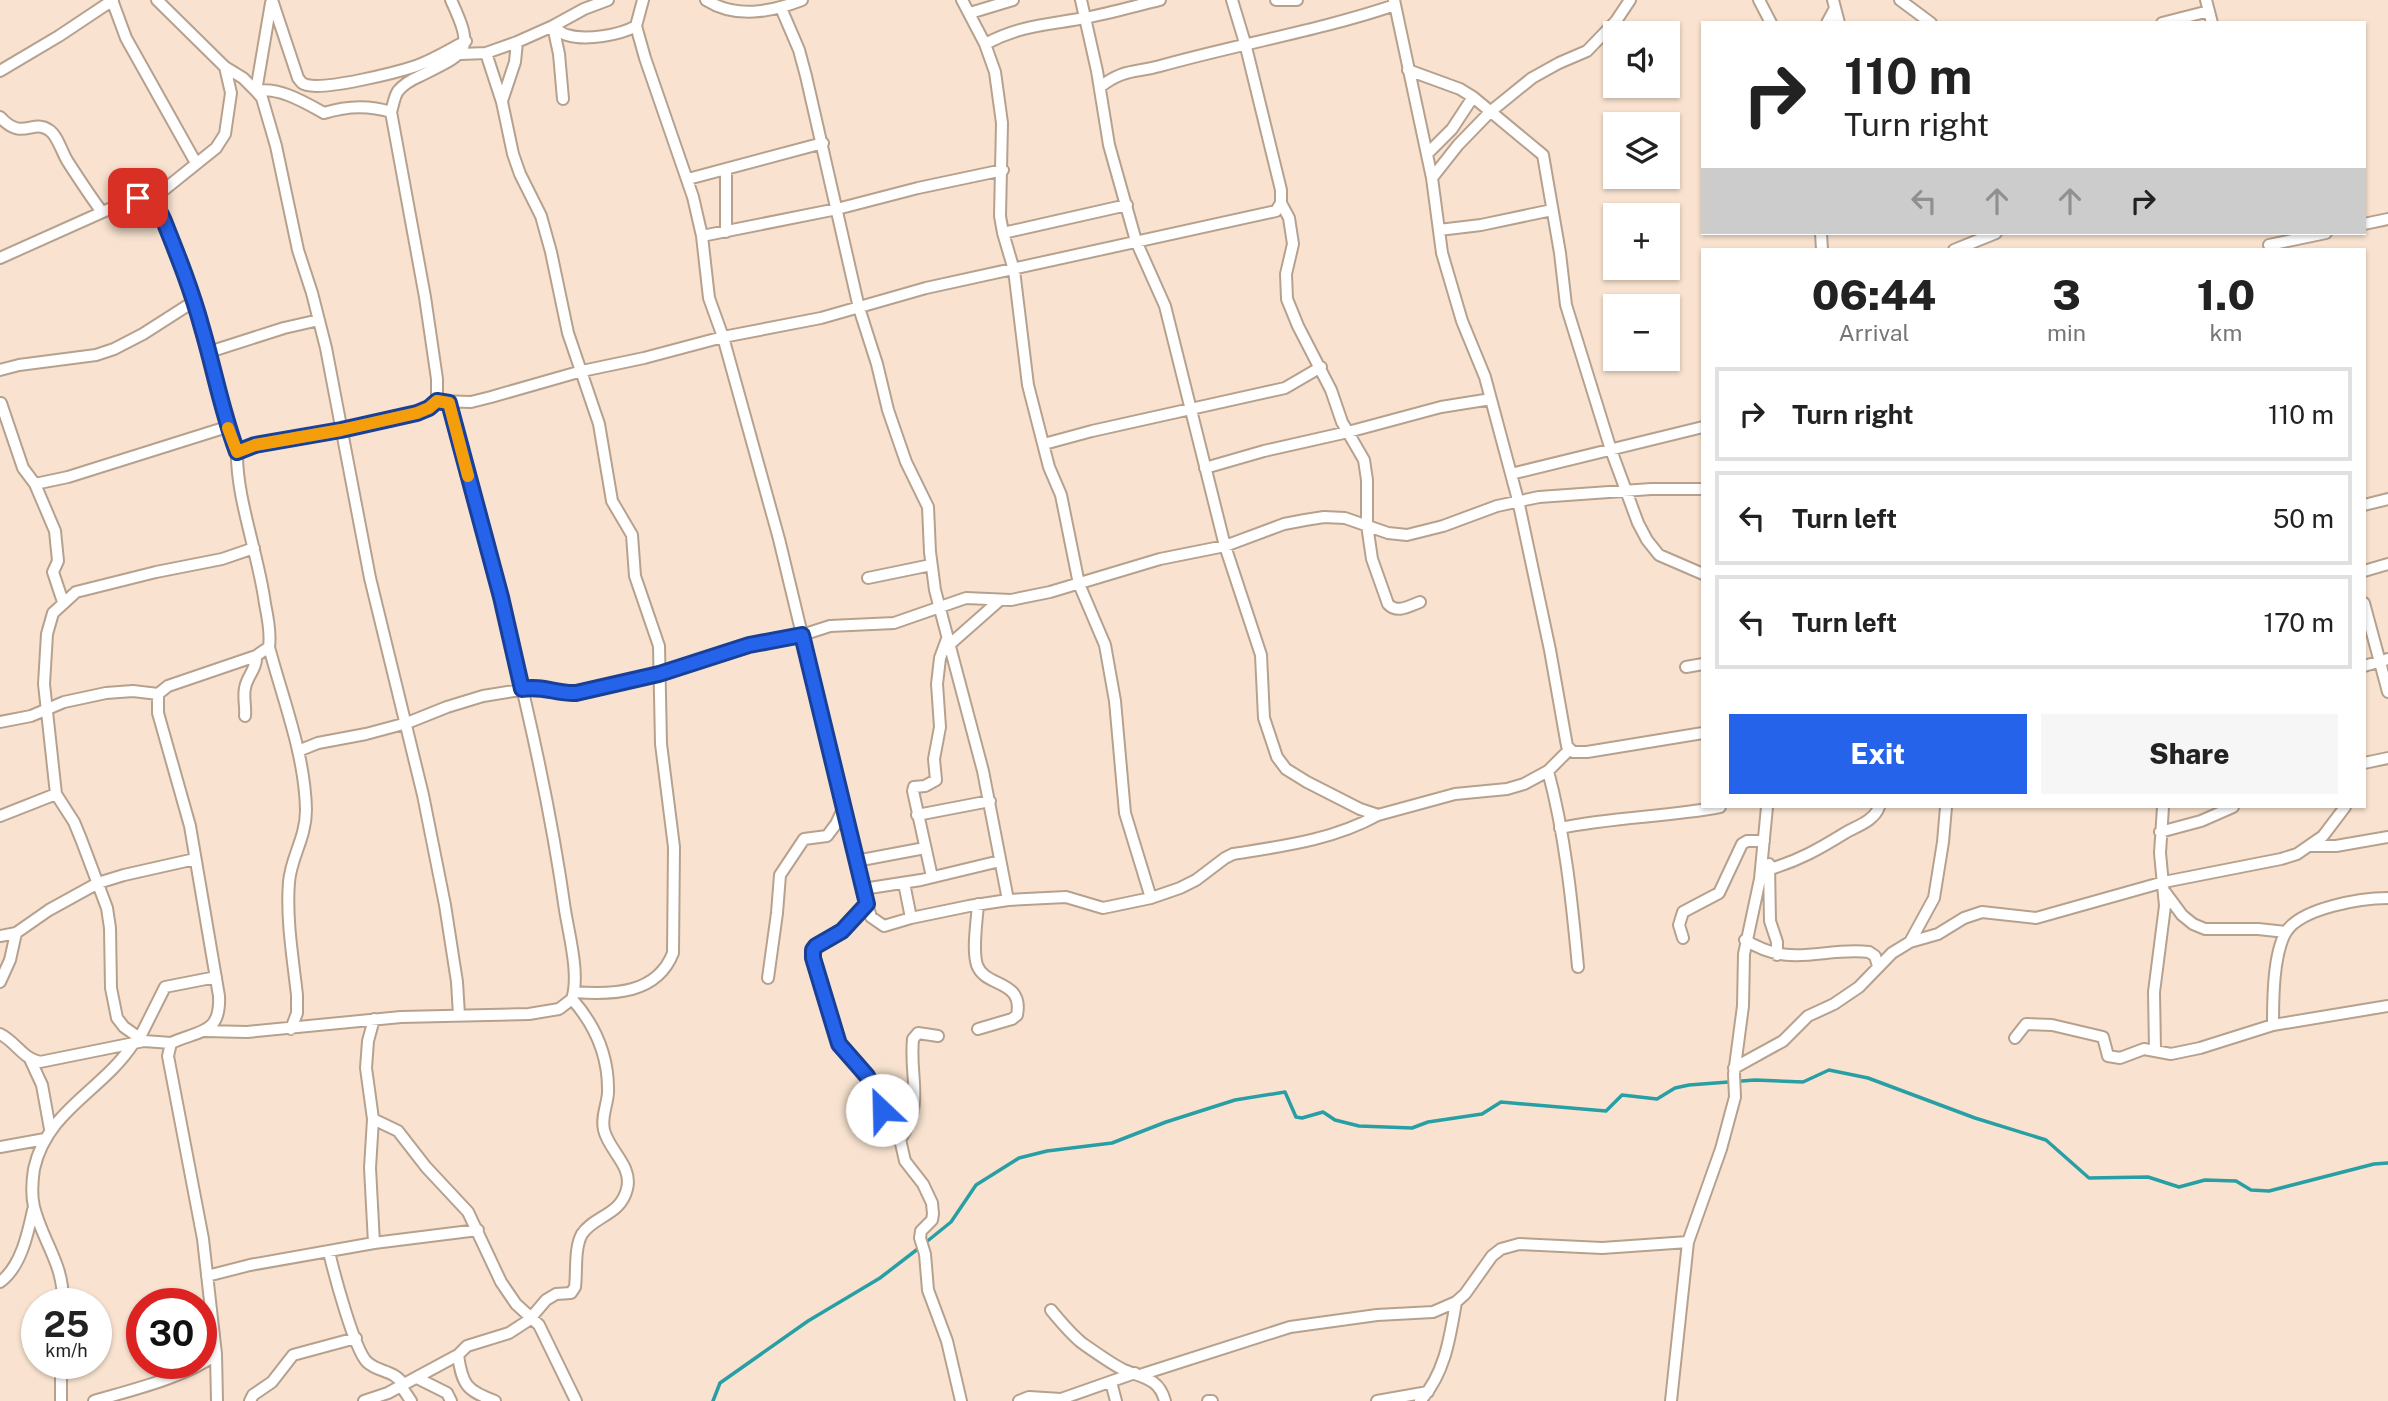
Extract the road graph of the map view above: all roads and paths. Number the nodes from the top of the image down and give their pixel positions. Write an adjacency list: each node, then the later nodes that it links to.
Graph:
1 (113, 0): 40 (street); 51 (street)
2 (157, 0): 38 (street)
3 (272, 0): 32 (street); 42 (street)
4 (451, 0): 32 (street)
5 (608, 0): 30 (street)
6 (643, 0): 31 (street)
7 (706, 0): 21 (street)
8 (802, 0): 21 (street)
9 (962, 0): 23 (street)
10 (1013, 0): 23 (street)
11 (1081, 0): 24 (street)
12 (1160, 0): 24 (street)
13 (1232, 0): 34 (street)
14 (1276, 0): 15 (street)
15 (1297, 0)
16 (1630, 0): 46 (street)
17 (1759, 0): 25 (street)
18 (1899, 0): 28 (street)
19 (1394, 3): 34 (street); 39 (street)
20 (1834, 4): 26 (street); 27 (street)
21 (781, 8): 49 (street)
22 (2209, 11): 29 (street)
23 (970, 13): 35 (street)
24 (1085, 18): 35 (street); 41 (street)
25 (1770, 21)
26 (1828, 21)
27 (1838, 21)
28 (1928, 21)
29 (2170, 21)
30 (552, 26): 31 (street); 33 (street); 44 (street)
31 (636, 26): 55 (street)
32 (466, 41): 37 (street)
33 (517, 42): 36 (street); 45 (street)
34 (1245, 43): 41 (street); 57 (street)
35 (985, 44): 53 (street)
36 (486, 53): 37 (street); 45 (street)
37 (461, 54): 47 (street)
38 (225, 67): 42 (street); 51 (street)
39 (1408, 69): 43 (street); 50 (street)
40 (0, 71)
41 (1100, 87): 58 (street)
42 (256, 91): 47 (street); 77 (street)
43 (1474, 97): 46 (street); 50 (street)
44 (563, 99)
45 (502, 102): 82 (street)
46 (1490, 111): 54 (street); 60 (street)
47 (391, 112): 84 (street)
48 (0, 117): 61 (street)
49 (823, 143): 52 (street); 59 (street)
50 (1427, 154): 54 (street)
51 (196, 163): 56 (street)
52 (726, 170): 55 (street); 65 (street)
53 (1003, 170): 59 (street); 66 (street)
54 (1433, 178): 64 (street)
55 (688, 179): 69 (street)
56 (150, 201): 61 (street); 75 (street)
57 (1281, 203): 70 (street); 80 (street)
58 (1127, 205): 66 (street); 70 (street)
59 (837, 209): 65 (street); 76 (street)
60 (1552, 210): 64 (street); 95 (street)
61 (102, 212): 73 (street)
62 (2388, 219): 63 (street)
63 (2366, 224)
64 (1439, 230): 83 (street)
65 (726, 232): 69 (street)
66 (1003, 233): 74 (street)
67 (1987, 235): 71 (street)
68 (2319, 235): 72 (street)
69 (702, 236): 78 (street)
70 (1136, 241): 74 (street); 87 (street)
71 (1958, 248)
72 (2270, 248)
73 (0, 258)
74 (1014, 270): 76 (street); 94 (street)
75 (194, 302): 79 (street); 81 (street)
76 (859, 307): 78 (street); 109 (street)
77 (320, 320): 79 (street); 90 (street)
78 (723, 337): 82 (street); 119 (street)
79 (209, 352): 88 (street)
80 (1321, 367): 87 (street); 91 (street)
81 (0, 370)
82 (582, 371): 86 (street); 127 (street)
83 (1492, 399): 91 (street); 98 (street)
84 (437, 401): 86 (street); 90 (street)
85 (0, 403): 93 (street)
86 (449, 403): 128 (street)
87 (1192, 410): 94 (street); 97 (street)
88 (228, 427): 96 (street); 99 (street)
89 (1701, 428): 95 (street)
90 (341, 430): 96 (street); 134 (street)
91 (1348, 432): 97 (street); 105 (street)
92 (0, 437): 93 (street)
93 (13, 442): 99 (street)
94 (1044, 444): 113 (street)
95 (1611, 450): 98 (street); 101 (street)
96 (237, 452): 107 (street)
97 (1205, 468): 106 (street)
98 (1511, 474): 103 (street)
99 (35, 484): 115 (street)
100 (1701, 489): 101 (street)
101 (1628, 490): 103 (street); 111 (street)
102 (2388, 499): 104 (street)
103 (1518, 500): 105 (street); 136 (street)
104 (2366, 504)
105 (1367, 525): 106 (street); 116 (street)
106 (1225, 546): 113 (street); 152 (street)
107 (254, 548): 115 (street); 121 (street)
108 (2388, 564): 110 (street)
109 (931, 565): 112 (street); 117 (street)
110 (2366, 570)
111 (1701, 573)
112 (869, 578)
113 (1079, 584): 114 (street); 169 (street)
114 (1000, 600): 117 (street); 120 (street)
115 (62, 602): 131 (street)
116 (1420, 603)
117 (939, 608): 119 (street); 120 (street)
118 (2366, 609): 123 (street)
119 (802, 635): 127 (street); 150 (street)
120 (948, 642): 142 (street); 151 (street)
121 (269, 648): 122 (street); 137 (street)
122 (256, 656): 130 (street); 132 (street)
123 (2384, 660): 125 (street); 129 (street)
124 (1701, 664): 126 (street)
125 (2366, 665)
126 (1686, 667)
127 (659, 674): 128 (street); 187 (street)
128 (522, 689): 134 (street); 187 (street)
129 (2388, 692)
130 (158, 694): 131 (street); 160 (street)
131 (47, 709): 133 (street); 141 (street)
132 (245, 716)
133 (3, 721)
134 (407, 723): 137 (street); 189 (street)
135 (1701, 733): 136 (street)
136 (1569, 750): 140 (street)
137 (298, 751): 193 (street)
138 (2388, 758): 139 (street)
139 (2366, 763)
140 (1548, 771): 152 (street); 154 (street)
141 (56, 793): 153 (street); 165 (street)
142 (990, 801): 151 (street); 161 (street)
143 (1715, 808): 154 (street)
144 (1767, 808): 157 (street)
145 (1879, 808): 163 (street)
146 (1946, 808): 180 (street)
147 (2163, 808): 155 (street)
148 (2232, 808): 155 (street)
149 (2344, 808): 158 (street)
150 (843, 809): 162 (street); 185 (street)
151 (917, 815): 159 (street)
152 (1378, 815): 169 (street)
153 (0, 816)
154 (1560, 828): 183 (street)
155 (2160, 832): 167 (street)
156 (2388, 837): 158 (street)
157 (1764, 845): 163 (street); 178 (street); 179 (street)
158 (2311, 846): 167 (street)
159 (925, 848): 162 (street); 164 (street)
160 (195, 859): 165 (street); 184 (street)
161 (1000, 860): 164 (street); 171 (street)
162 (856, 861): 168 (street)
163 (1770, 869): 181 (street)
164 (932, 877): 166 (street)
165 (98, 883): 176 (street); 198 (street)
166 (904, 883): 168 (street); 174 (street)
167 (2164, 887): 175 (street); 180 (street); 200 (street)
168 (863, 889): 172 (street)
169 (1151, 898): 171 (street)
170 (2388, 898): 175 (street)
171 (1008, 900): 173 (street)
172 (867, 904): 174 (street); 205 (street)
173 (978, 904): 174 (street); 192 (street)
174 (911, 918)
175 (2286, 932): 191 (street)
176 (16, 933): 177 (street); 186 (street)
177 (0, 936)
178 (1683, 938)
179 (1745, 940): 181 (street); 202 (street)
180 (1910, 942): 182 (street)
181 (1777, 955): 182 (street)
182 (1878, 966): 202 (street)
183 (1578, 967)
184 (216, 977): 194 (street); 198 (street)
185 (768, 978)
186 (0, 982)
187 (573, 996): 189 (street); 218 (street)
188 (2388, 1006): 191 (street)
189 (459, 1014): 190 (street)
190 (374, 1019): 193 (street); 203 (street)
191 (2273, 1025): 200 (street)
192 (978, 1028)
193 (291, 1029): 194 (street)
194 (204, 1031): 199 (street)
195 (0, 1034): 201 (street)
196 (937, 1036): 205 (street)
197 (2015, 1038): 200 (street)
198 (139, 1041): 199 (street); 201 (street); 204 (street)
199 (171, 1043): 212 (street)
200 (2155, 1051)
201 (30, 1059): 204 (street)
202 (1734, 1071): 209 (street)
203 (373, 1119): 208 (street); 210 (street)
204 (48, 1134): 206 (street); 207 (street)
205 (900, 1140): 238 (street)
206 (0, 1147)
207 (34, 1207): 213 (street); 214 (street)
208 (478, 1230): 210 (street); 218 (street)
209 (1688, 1242): 216 (street); 243 (street)
210 (374, 1243): 211 (street)
211 (329, 1252): 212 (street); 219 (street)
212 (207, 1276): 215 (street)
213 (0, 1282)
214 (62, 1288)
215 (208, 1288)
216 (1456, 1302): 221 (street); 228 (street)
217 (1051, 1311): 221 (street)
218 (531, 1317): 220 (street); 237 (street)
219 (356, 1339): 227 (street); 232 (street)
220 (458, 1355): 223 (street); 236 (street)
221 (1137, 1374): 226 (street); 241 (street)
222 (217, 1378): 231 (street)
223 (417, 1378): 227 (street); 235 (street)
224 (61, 1379): 229 (street)
225 (162, 1379): 230 (street)
226 (1111, 1382): 239 (street); 240 (street)
227 (403, 1385): 233 (street); 234 (street)
228 (1424, 1397): 242 (street)
229 (61, 1401)
230 (94, 1401)
231 (218, 1401)
232 (250, 1401)
233 (364, 1401)
234 (411, 1401)
235 (451, 1401)
236 (495, 1401)
237 (576, 1401)
238 (961, 1401)
239 (1020, 1401)
240 (1116, 1401)
241 (1165, 1401)
242 (1377, 1401)
243 (1671, 1401)

